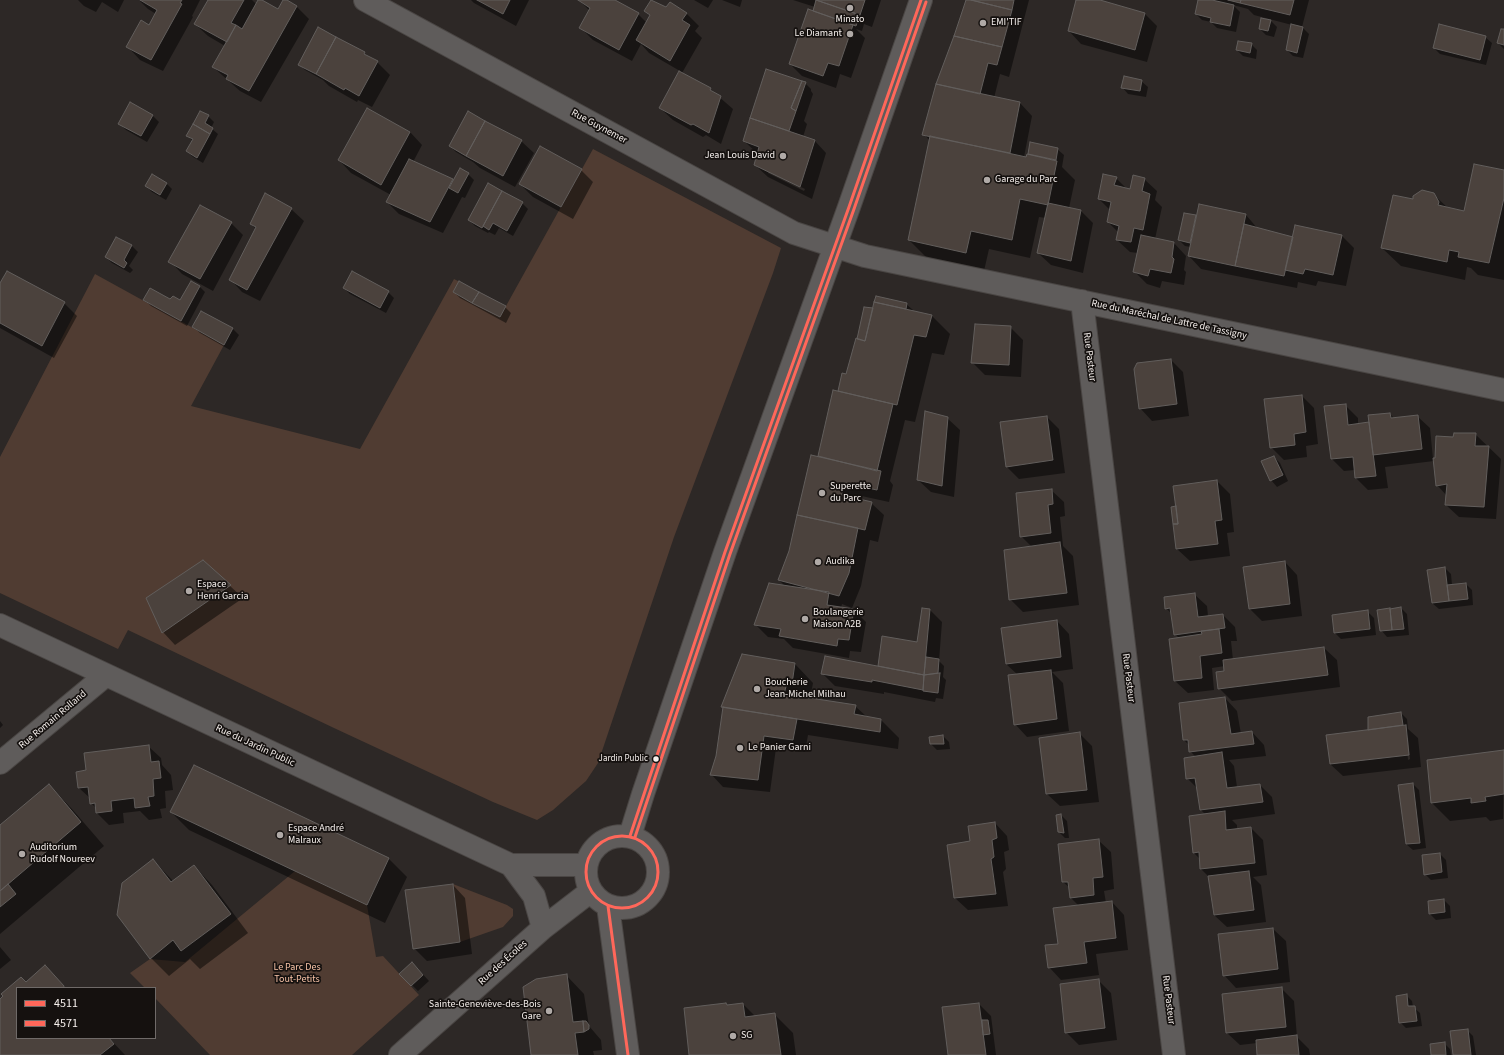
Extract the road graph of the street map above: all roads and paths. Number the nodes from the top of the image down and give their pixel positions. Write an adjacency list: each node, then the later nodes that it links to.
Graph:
1 (365, 0): 3 (street, Rue Guynemer)
2 (921, 0): 3 (street)
3 (836, 245): 4 (street, Rue du Maréchal de Lattre de Tassigny); 9 (street)
4 (1082, 301): 5 (street, Rue du Maréchal de Lattre de Tassigny); 17 (street, Rue Pasteur)
5 (1504, 390)
6 (0, 626): 7 (street, Rue du Jardin Public)
7 (105, 676): 8 (street, Rue Romain Rolland); 10 (street, Rue du Jardin Public)
8 (0, 763)
9 (630, 836): 11 (street); 13 (street)
10 (511, 865): 11 (street, Rue du Jardin Public); 14 (street, Rue du Jardin Public)
11 (586, 865): 12 (street)
12 (591, 891): 13 (street); 14 (street, Rue des Écoles)
13 (608, 906): 16 (street)
14 (543, 928): 15 (street, Rue des Écoles)
15 (400, 1055)
16 (628, 1055)
17 (1174, 1055)

